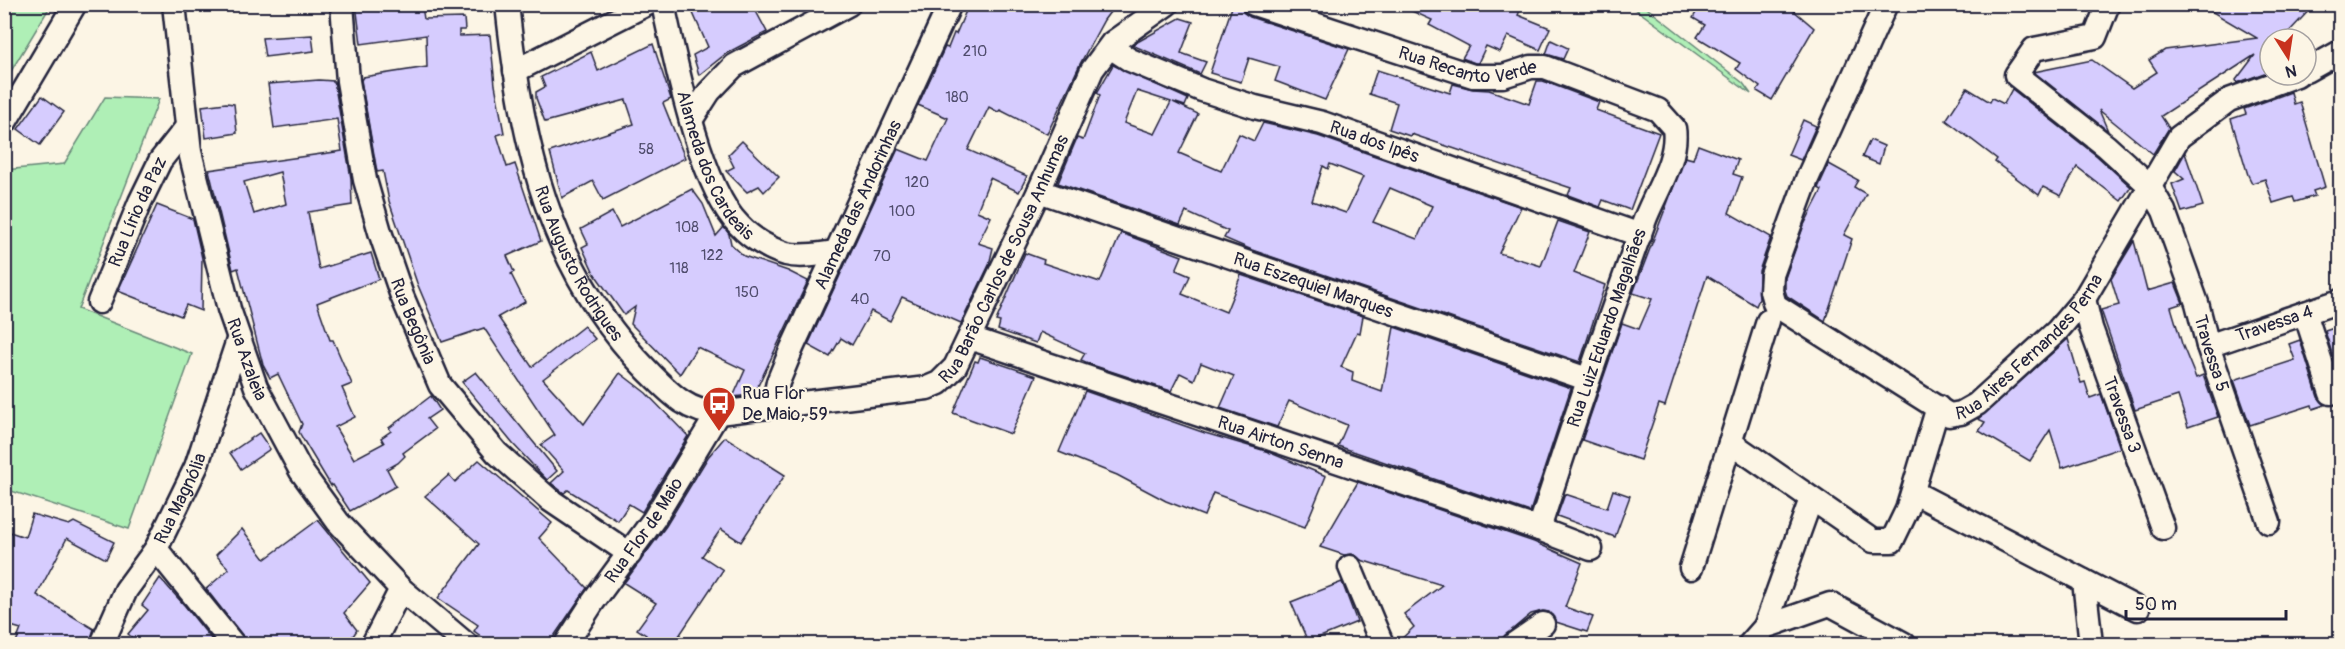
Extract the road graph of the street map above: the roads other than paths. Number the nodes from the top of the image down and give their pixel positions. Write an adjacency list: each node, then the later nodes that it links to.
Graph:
1 (75, 4): 19 (street)
2 (174, 4): 20 (street, Rua Azaleia)
3 (342, 4): 47 (street, Rua Begônia)
4 (507, 4): 16 (street, Rua Augusto Rodrigues)
5 (647, 4): 16 (street)
6 (663, 4): 18 (street, Alameda dos Cardeais)
7 (849, 4): 18 (street)
8 (950, 4): 25 (street, Alameda das Andorinhas)
9 (1167, 4): 13 (street, Rua Barão Carlos de Sousa Anhumas)
10 (1254, 4): 21 (street, Rua Recanto Verde)
11 (1886, 4): 37 (street, Rua Aires Fernandes Perna)
12 (2108, 4): 22 (street)
13 (1110, 47): 23 (street, Rua Barão Carlos de Sousa Anhumas); 24 (street, Rua dos Ipês)
14 (2340, 52): 15 (street)
15 (2318, 64)
16 (515, 71): 38 (street, Rua Augusto Rodrigues)
17 (2264, 87): 22 (street, Rua Aires Fernandes Perna)
18 (692, 120): 25 (street, Alameda dos Cardeais)
19 (4, 124)
20 (186, 128): 28 (street, Rua Lírio da Paz); 32 (street, Rua Azaleia)
21 (1674, 128): 24 (street, Rua Luiz Eduardo Magalhães)
22 (2149, 184): 26 (street, Rua Aires Fernandes Perna); 33 (street, Travessa 5)
23 (1039, 191): 31 (street, Rua Barão Carlos de Sousa Anhumas); 34 (street, Rua Eszequiel Marques)
24 (1640, 235): 34 (street, Rua Luiz Eduardo Magalhães)
25 (836, 252): 36 (street, Alameda das Andorinhas)
26 (2084, 299): 37 (street, Rua Aires Fernandes Perna); 43 (street, Travessa 3)
27 (2340, 301): 29 (street, Travessa 4)
28 (99, 302)
29 (2305, 313): 33 (street, Travessa 4); 35 (street)
30 (1768, 321): 39 (street)
31 (970, 338): 36 (street, Rua Barão Carlos de Sousa Anhumas); 44 (street, Rua Airton Senna)
32 (238, 340): 45 (street, Rua Magnólia); 51 (street, Rua Azaleia)
33 (2208, 345): 42 (street, Travessa 5)
34 (1587, 380): 44 (street, Rua Luiz Eduardo Magalhães)
35 (2331, 393)
36 (774, 406): 38 (street, Rua Augusto Rodrigues)
37 (1938, 407): 40 (street)
38 (718, 413): 47 (street, Rua Flor de Maio)
39 (1730, 442): 41 (street); 49 (street)
40 (1913, 492): 41 (street); 50 (street)
41 (1811, 499): 54 (street)
42 (2269, 522)
43 (2163, 528)
44 (1539, 529): 46 (street, Rua Airton Senna)
45 (156, 549): 55 (street, Rua Magnólia); 56 (street)
46 (1591, 549)
47 (630, 554): 59 (street, Rua Flor de Maio)
48 (1350, 567): 60 (street)
49 (1692, 567)
50 (2084, 581): 52 (street); 64 (street)
51 (401, 589): 57 (street); 58 (street, Rua Azaleia)
52 (2138, 609)
53 (1543, 624): 61 (street)
54 (1765, 627): 62 (street); 63 (street)
55 (102, 645)
56 (233, 645)
57 (373, 645)
58 (466, 645)
59 (566, 645)
60 (1382, 645)
61 (1514, 645)
62 (1750, 645)
63 (1904, 645)
64 (2091, 645)

